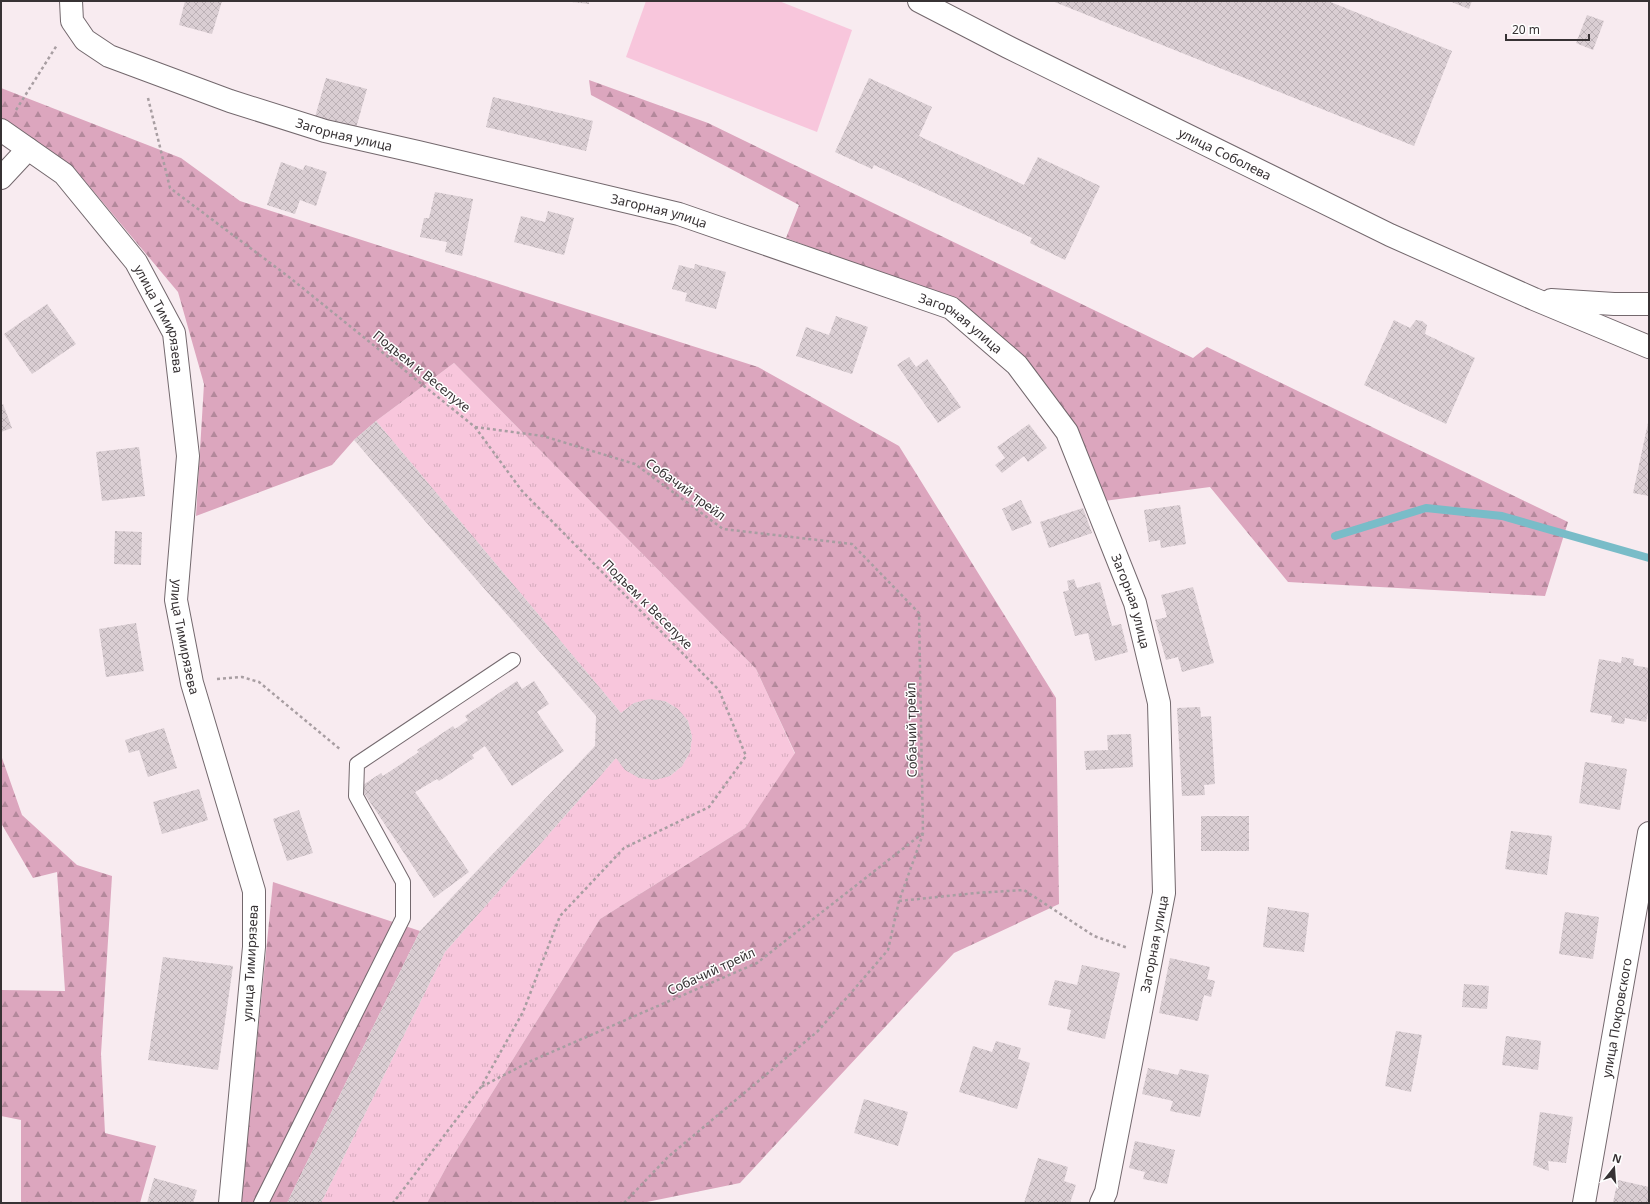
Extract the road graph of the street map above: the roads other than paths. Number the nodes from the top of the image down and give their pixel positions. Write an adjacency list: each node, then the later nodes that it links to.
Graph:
1 (919, 1): 6 (street, улица Соболева)
2 (72, 11): 13 (street, Загорная улица)
3 (2, 130): 4 (street, улица Тимирязева)
4 (28, 149): 5 (street); 11 (street, улица Тимирязева)
5 (1, 178)
6 (1534, 299): 7 (street, улица Соболева); 8 (street, улица Соболева)
7 (1649, 304)
8 (1649, 347)
9 (513, 660): 12 (lane)
10 (1649, 833): 14 (street, улица Покровского)
11 (230, 1203)
12 (261, 1203)
13 (1101, 1203)
14 (1584, 1203)

